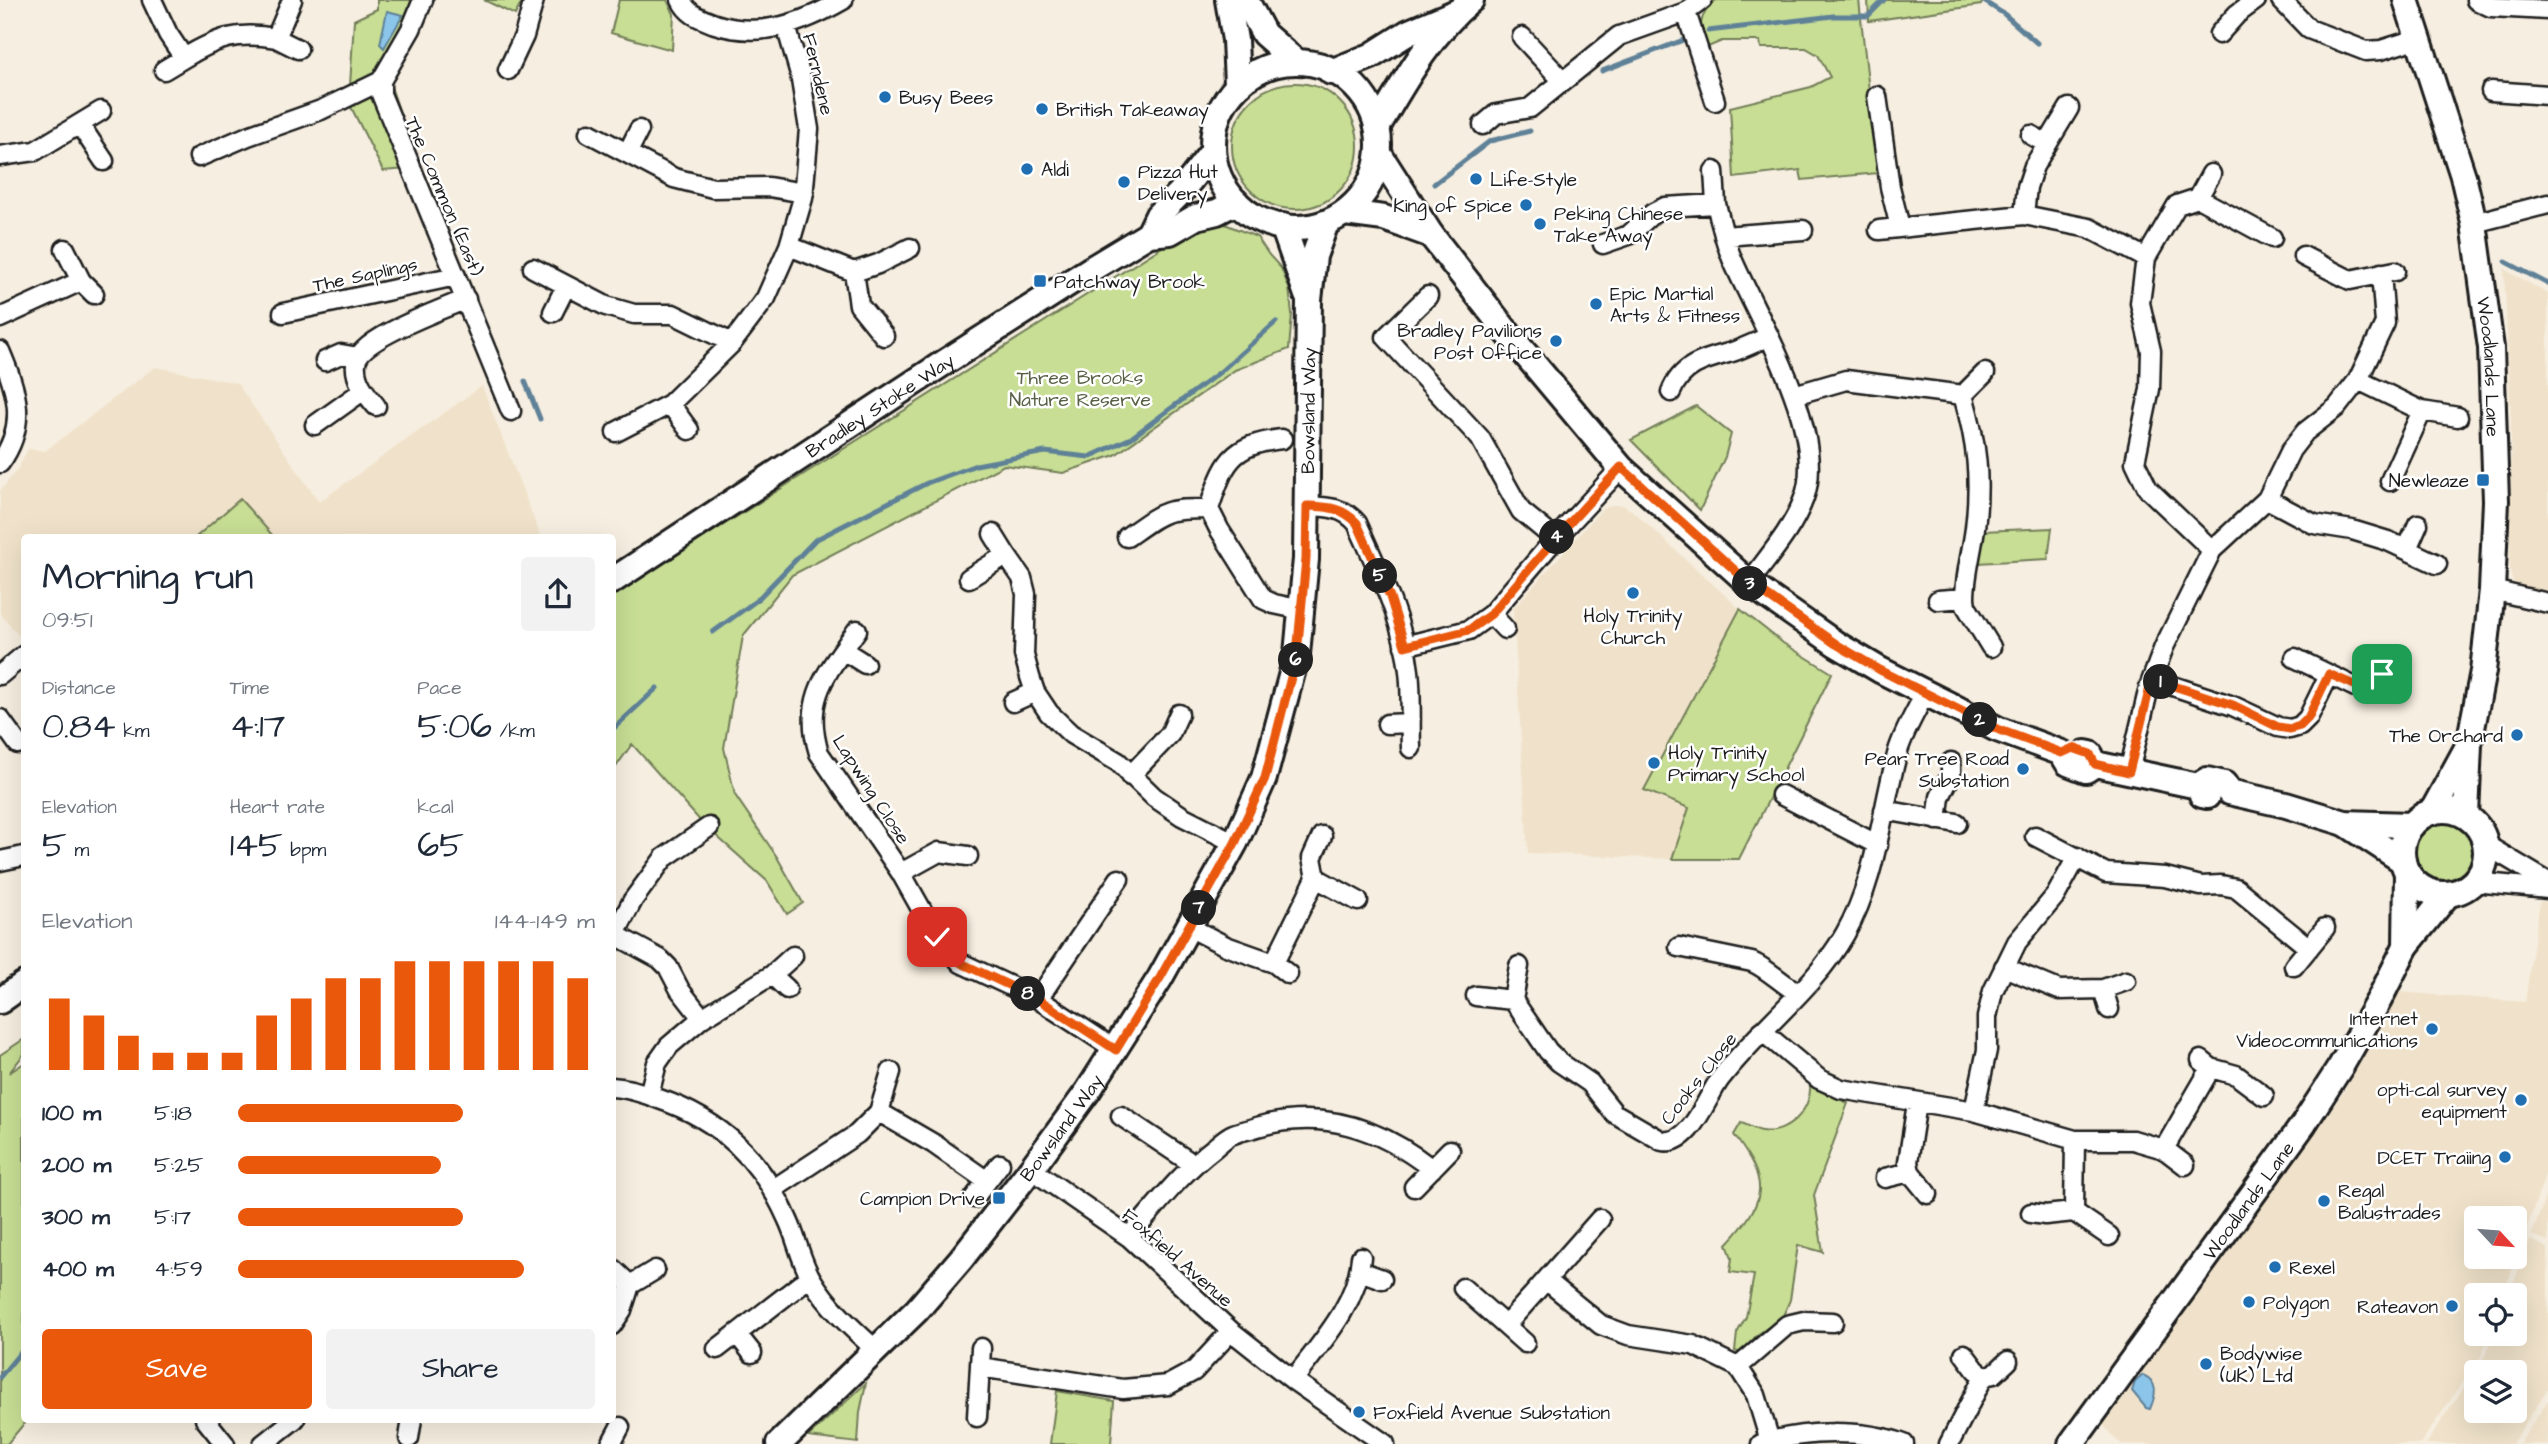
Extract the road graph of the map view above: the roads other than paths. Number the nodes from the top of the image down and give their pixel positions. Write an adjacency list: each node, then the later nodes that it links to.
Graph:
1 (152, 0): 23 (street)
2 (292, 0): 20 (street)
3 (423, 0): 28 (street)
4 (534, 0): 26 (street)
5 (681, 0): 17 (street)
6 (843, 0): 17 (street, Ferndene)
7 (1228, 0): 30 (street)
8 (1246, 0): 24 (street)
9 (1702, 0): 16 (street)
10 (2256, 0): 18 (street)
11 (2281, 0): 21 (street)
12 (2406, 0): 21 (street, Woodlands Lane)
13 (2476, 0): 15 (street)
14 (1463, 7): 27 (street); 39 (street)
15 (2548, 10)
16 (1686, 12): 29 (street); 34 (street)
17 (786, 26): 50 (street, Ferndene)
18 (2219, 34)
19 (1522, 37): 29 (street)
20 (275, 38): 22 (street); 23 (street)
21 (2419, 38): 57 (street, Woodlands Lane)
22 (298, 49)
23 (184, 58): 25 (street)
24 (1295, 61): 27 (street); 30 (street)
25 (164, 70)
26 (508, 70)
27 (1331, 72): 39 (street)
28 (381, 80): 46 (street); 74 (street, The Common (East))
29 (1562, 80): 38 (street)
30 (1237, 84): 43 (street)
31 (2491, 91): 32 (street)
32 (2548, 94)
33 (1877, 96): 59 (street)
34 (1715, 101)
35 (2069, 108): 55 (street)
36 (101, 111): 37 (street)
37 (80, 125): 44 (street); 47 (street)
38 (1483, 125)
39 (1378, 126): 45 (street)
40 (639, 130): 42 (street)
41 (589, 133): 42 (street)
42 (628, 152): 50 (street)
43 (1212, 152): 52 (street); 62 (street, Bradley Stoke Way)
44 (0, 156)
45 (1381, 156): 56 (street); 63 (street)
46 (199, 157)
47 (104, 161)
48 (1714, 171): 53 (street)
49 (2211, 174): 51 (street)
50 (804, 193): 67 (street, Ferndene)
51 (2198, 198): 65 (street); 71 (street)
52 (1236, 202): 58 (street); 62 (street, Bradley Stoke Way)
53 (1716, 204): 64 (street); 66 (street)
54 (2548, 204): 57 (street)
55 (2024, 215): 59 (street); 71 (street)
56 (1335, 218): 58 (street); 63 (street); 80 (street, Bowsland Way)
57 (2474, 223): 122 (street, Woodlands Lane)
58 (1283, 226): 80 (street, Bowsland Way)
59 (1900, 227): 61 (street)
60 (1803, 230): 64 (street)
61 (1879, 230)
62 (1149, 234): 119 (street, Bradley Stoke Way)
63 (1431, 235): 106 (street)
64 (1724, 236): 85 (street)
65 (2272, 239)
66 (1603, 244)
67 (789, 246): 73 (street); 86 (street, Ferndene)
68 (910, 248): 73 (street)
69 (65, 249): 75 (street)
70 (2303, 256): 91 (street)
71 (2146, 258): 116 (street)
72 (533, 268): 76 (street)
73 (854, 272): 84 (street)
74 (456, 276): 79 (street, The Common (East)); 82 (street, The Saplings)
75 (81, 281): 77 (street); 83 (street)
76 (566, 286): 81 (street); 86 (street)
77 (94, 294)
78 (1428, 296): 114 (street)
79 (466, 299): 88 (street); 98 (street, The Common (East))
80 (1309, 300): 109 (street, Bowsland Way)
81 (553, 312)
82 (284, 313)
83 (0, 318)
84 (884, 336)
85 (1768, 337): 93 (street); 94 (street)
86 (732, 343): 96 (street, Ferndene)
87 (0, 351): 105 (street)
88 (358, 357): 89 (street); 92 (street)
89 (325, 361)
90 (1985, 373): 95 (street)
91 (2358, 380): 99 (street); 108 (street)
92 (364, 390): 97 (street); 101 (street)
93 (1671, 392)
94 (1794, 395): 95 (street); 121 (street)
95 (1964, 395): 123 (street)
96 (670, 404): 102 (street); 103 (street, Ferndene)
97 (376, 406)
98 (511, 411)
99 (2423, 411): 100 (street); 107 (street)
100 (2458, 417)
101 (316, 425)
102 (689, 430)
103 (616, 432)
104 (1282, 439): 110 (street)
105 (0, 463)
106 (1621, 467): 114 (street); 121 (street)
107 (2390, 481)
108 (2267, 499): 115 (street); 116 (street)
109 (1307, 506): 126 (street, Bowsland Way); 130 (street)
110 (1209, 509): 113 (street); 126 (street)
111 (2418, 524): 115 (street)
112 (993, 534): 117 (street)
113 (1127, 537)
114 (1555, 539): 127 (street)
115 (2407, 549): 118 (street)
116 (2212, 550): 139 (street)
117 (1006, 555): 120 (street); 140 (street)
118 (2437, 564)
119 (616, 578)
120 (969, 578)
121 (1749, 583): 141 (street)
122 (2492, 590): 125 (street); 148 (street, Woodlands Lane)
123 (1965, 598): 124 (street); 131 (street)
124 (1938, 600)
125 (2548, 603)
126 (1302, 610): 163 (street, Bowsland Way)
127 (1491, 614): 128 (street); 130 (street)
128 (1505, 629)
129 (857, 631): 132 (street, Lapwing Close)
130 (1405, 646): 145 (street)
131 (1991, 647)
132 (843, 650): 135 (street); 171 (street, Lapwing Close)
133 (21, 658): 138 (street)
134 (2295, 658): 136 (street)
135 (865, 664)
136 (2329, 674): 137 (street); 139 (street)
137 (2382, 674)
138 (0, 676)
139 (2152, 679): 151 (street)
140 (1035, 692): 142 (street); 152 (street)
141 (1925, 693): 151 (street); 154 (street, Cooks Close)
142 (1013, 702)
143 (1180, 714): 152 (street)
144 (0, 719): 147 (street)
145 (1410, 723): 146 (street); 149 (street)
146 (1387, 724)
147 (18, 744)
148 (2469, 744): 155 (street, Woodlands Lane); 156 (street, Woodlands Lane)
149 (1411, 748)
150 (1951, 762): 157 (street)
151 (2129, 772): 159 (street)
152 (1130, 776): 163 (street)
153 (1781, 795): 164 (street)
154 (1884, 810): 157 (street); 164 (street, Cooks Close)
155 (2466, 816): 156 (street); 165 (street)
156 (2422, 818): 159 (street); 170 (street)
157 (1937, 820): 158 (street)
158 (1957, 823)
159 (2345, 823): 170 (street)
160 (709, 827): 181 (street)
161 (1322, 836): 172 (street)
162 (2035, 836): 168 (street)
163 (1235, 843): 179 (street, Bowsland Way)
164 (1878, 845): 195 (street, Cooks Close)
165 (2486, 845): 174 (street); 175 (street)
166 (968, 856): 171 (street, Lapwing Close)
167 (21, 857): 169 (street)
168 (2077, 857): 185 (street); 189 (street)
169 (0, 861)
170 (2405, 867): 177 (street); 183 (street, Woodlands Lane)
171 (901, 873): 197 (street, Lapwing Close)
172 (1316, 878): 178 (street); 179 (street)
173 (1119, 879): 197 (street)
174 (2474, 882): 176 (street); 177 (street)
175 (2548, 882)
176 (2548, 889)
177 (2448, 894): 183 (street, Woodlands Lane)
178 (1358, 901)
179 (1189, 927): 203 (street, Bowsland Way)
180 (2325, 928): 185 (street)
181 (616, 930)
182 (616, 935): 201 (street)
183 (2406, 946): 269 (street, Woodlands Lane)
184 (1679, 947): 195 (street)
185 (2309, 948): 188 (street)
186 (793, 956): 190 (street)
187 (1519, 966): 198 (street)
188 (2294, 966)
189 (2004, 967): 194 (street); 209 (street)
190 (772, 975): 193 (street); 201 (street)
191 (2126, 981): 194 (street)
192 (21, 986): 199 (street)
193 (787, 989)
194 (2103, 989): 200 (street)
195 (1798, 993): 202 (street, Cooks Close)
196 (1476, 996): 198 (street)
197 (1038, 999): 203 (street, Lapwing Close)
198 (1513, 1000): 202 (street, Cooks Close)
199 (0, 1001)
200 (2109, 1009)
201 (702, 1018): 206 (street)
202 (1762, 1031): 208 (street, Cooks Close)
203 (1116, 1050): 218 (street, Bowsland Way)
204 (891, 1072): 210 (street)
205 (616, 1088): 206 (street)
206 (649, 1095): 224 (street)
207 (2264, 1096): 213 (street)
208 (1917, 1103): 209 (street, Cooks Close); 220 (street)
209 (1974, 1111): 212 (street, Cooks Close)
210 (879, 1112): 222 (street); 224 (street)
211 (1121, 1116): 216 (street)
212 (2075, 1140): 213 (street, Cooks Close); 227 (street)
213 (2164, 1149): 217 (street, Cooks Close)
214 (1450, 1150): 219 (street)
215 (1000, 1164): 222 (street)
216 (1193, 1164): 219 (street); 231 (street)
217 (2185, 1165)
218 (1031, 1169): 231 (street, Foxfield Avenue); 247 (street, Bowsland Way)
219 (1432, 1169): 223 (street)
220 (1910, 1172): 221 (street); 225 (street)
221 (1885, 1178)
222 (987, 1181): 226 (street)
223 (1414, 1187)
224 (772, 1190): 234 (street)
225 (1927, 1194)
226 (974, 1198)
227 (2074, 1212): 228 (street); 230 (street)
228 (2031, 1213)
229 (1600, 1220): 236 (street)
230 (2109, 1236)
231 (1129, 1237): 242 (street, Foxfield Avenue)
232 (655, 1270): 237 (street)
233 (616, 1272): 237 (street)
234 (810, 1277): 243 (street); 247 (street)
235 (1382, 1279): 254 (street)
236 (1546, 1280): 241 (street); 252 (street)
237 (629, 1285): 239 (street)
238 (1462, 1288): 241 (street)
239 (616, 1319)
240 (1833, 1322): 252 (street)
241 (1506, 1325): 244 (street)
242 (1231, 1331): 251 (street); 254 (street, Foxfield Avenue)
243 (737, 1334): 246 (street); 248 (street)
244 (1525, 1343)
245 (981, 1348): 251 (street)
246 (717, 1349)
247 (877, 1351): 265 (street, Bowsland Way)
248 (752, 1353)
249 (1964, 1354): 253 (street)
250 (2008, 1361): 253 (street)
251 (980, 1367): 255 (street)
252 (1738, 1367): 261 (street)
253 (1984, 1376): 268 (street)
254 (1293, 1380): 266 (street, Foxfield Avenue)
255 (977, 1417)
256 (208, 1423): 262 (street)
257 (290, 1423): 263 (street)
258 (411, 1423): 260 (street)
259 (620, 1427): 264 (street)
260 (409, 1438)
261 (1765, 1443): 267 (street)
262 (225, 1444)
263 (263, 1444)
264 (611, 1444)
265 (779, 1444)
266 (1385, 1444)
267 (1904, 1444)
268 (1949, 1444)
269 (2071, 1444)

